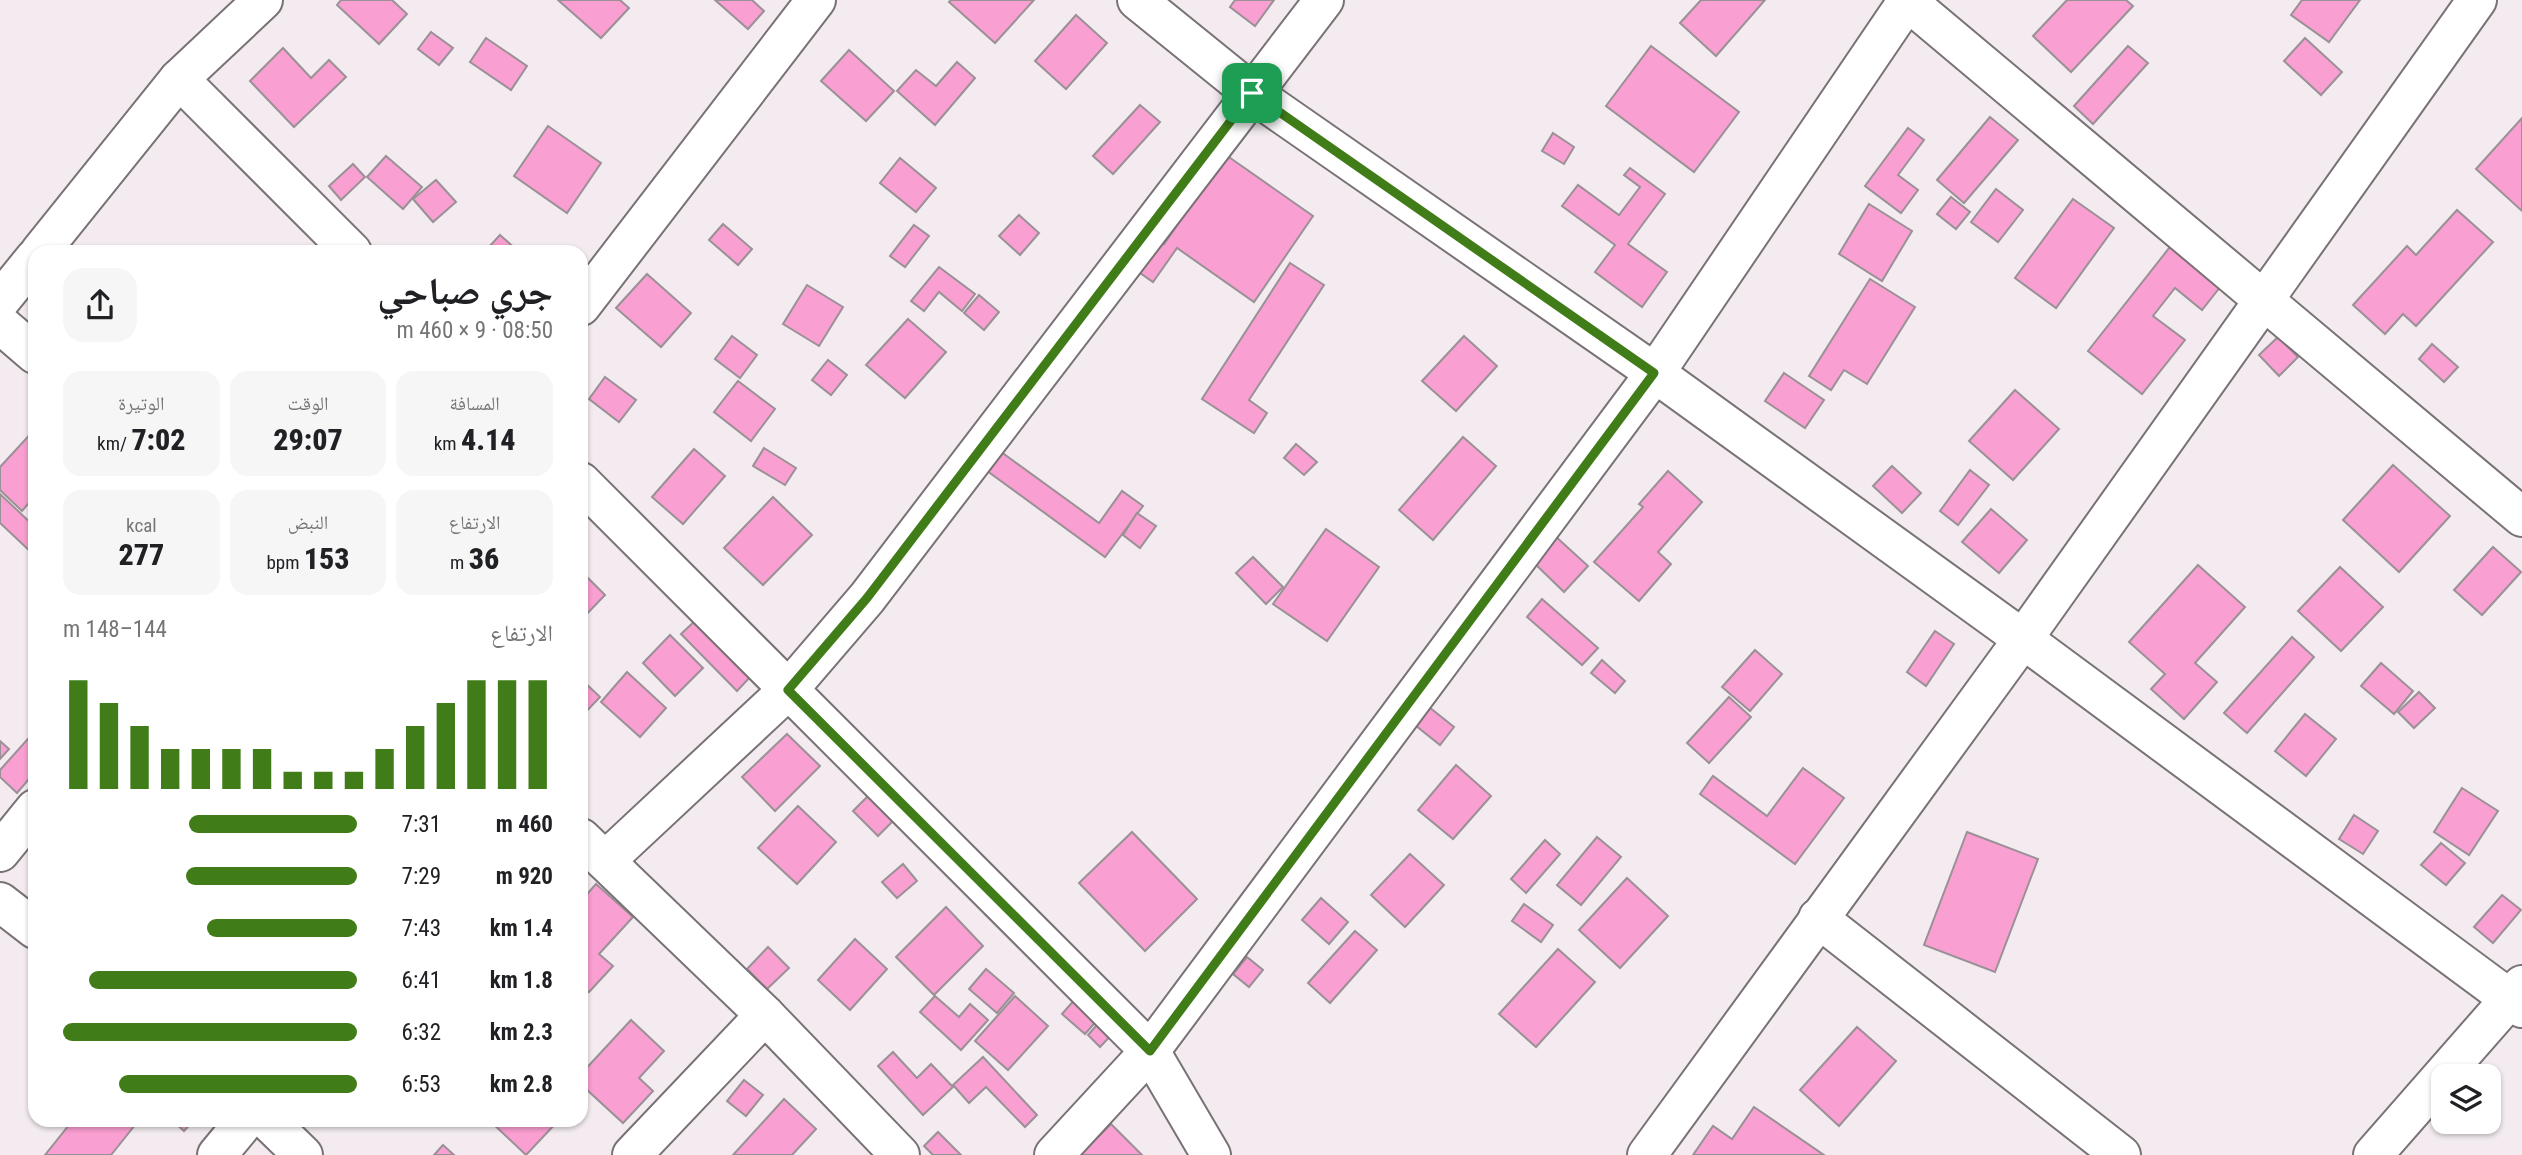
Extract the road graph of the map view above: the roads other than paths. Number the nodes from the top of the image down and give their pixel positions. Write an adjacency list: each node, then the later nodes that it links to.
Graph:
1 (263, 0): 7 (street)
2 (816, 0): 12 (street)
3 (1137, 0): 8 (street)
4 (1324, 0): 8 (street)
5 (1907, 0): 13 (street); 17 (street)
6 (2477, 0): 13 (street)
7 (179, 79): 9 (street); 10 (street)
8 (1252, 93): 17 (street); 21 (street)
9 (46, 245)
10 (345, 245)
11 (28, 267): 14 (street)
12 (588, 297)
13 (2264, 300): 19 (street); 20 (street)
14 (0, 301)
15 (0, 324): 16 (street)
16 (28, 348)
17 (1654, 373): 20 (street); 30 (street)
18 (588, 489): 21 (street)
19 (2522, 517)
20 (2023, 639): 26 (street); 28 (street)
21 (788, 690): 23 (street); 30 (street)
22 (28, 818): 24 (street)
23 (593, 849): 29 (street)
24 (0, 852)
25 (0, 902): 27 (street)
26 (1818, 918): 39 (street); 40 (street)
27 (28, 924)
28 (2518, 997): 41 (street)
29 (765, 1015): 35 (street); 36 (street)
30 (1150, 1051): 37 (street); 38 (street)
31 (240, 1127): 33 (street)
32 (274, 1127): 34 (street)
33 (217, 1155)
34 (303, 1155)
35 (632, 1155)
36 (900, 1155)
37 (1054, 1155)
38 (1211, 1155)
39 (1647, 1155)
40 (2121, 1155)
41 (2373, 1155)

